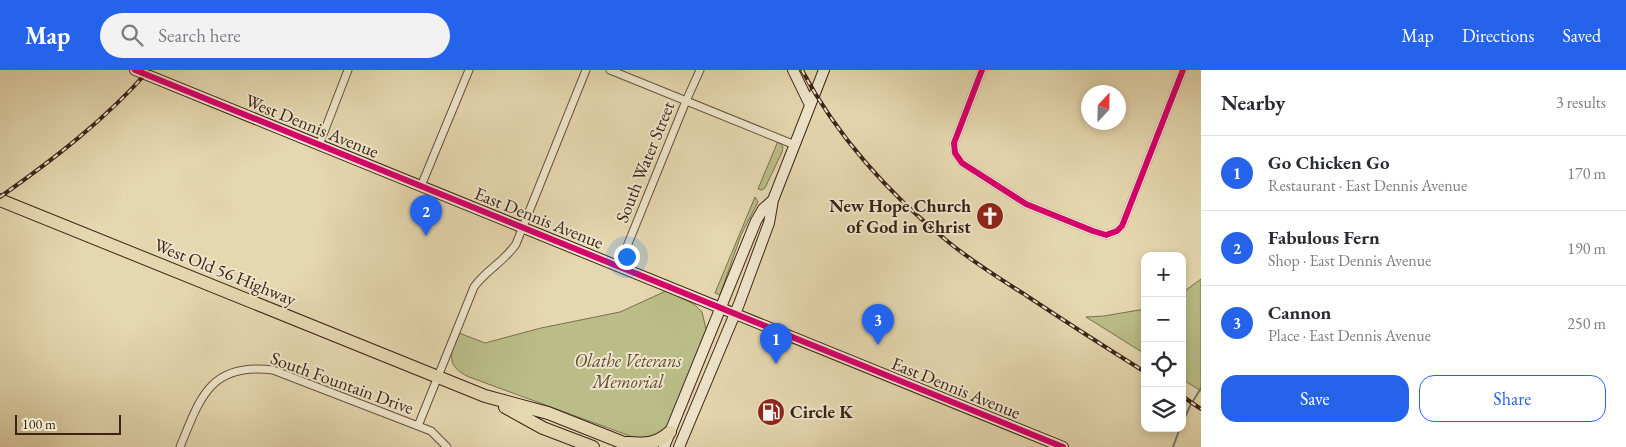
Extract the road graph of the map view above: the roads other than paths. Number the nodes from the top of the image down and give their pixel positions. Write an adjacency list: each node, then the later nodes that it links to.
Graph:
1 (135, 70): 13 (street, West Dennis Avenue)
2 (348, 70): 13 (street)
3 (469, 70): 15 (street)
4 (586, 70): 18 (street)
5 (610, 70): 11 (street)
6 (700, 70): 11 (street, South Water Street)
7 (793, 70): 12 (street)
8 (824, 70): 12 (street)
9 (982, 70): 10 (street)
10 (1183, 70)
11 (686, 101): 14 (street); 19 (street, South Water Street)
12 (810, 105): 14 (street)
13 (319, 145): 15 (street, West Dennis Avenue)
14 (794, 145): 17 (street)
15 (422, 186): 18 (street, East Dennis Avenue)
16 (0, 200): 22 (highway, West Old 56 Highway)
17 (773, 200): 20 (street); 21 (street)
18 (523, 228): 19 (street, East Dennis Avenue); 22 (street)
19 (618, 266): 20 (street, East Dennis Avenue)
20 (721, 309): 21 (street, East Dennis Avenue); 25 (street)
21 (735, 314): 26 (street); 32 (street, East Dennis Avenue)
22 (437, 376): 23 (highway, West Old 56 Highway); 24 (street)
23 (485, 396): 27 (highway); 30 (highway)
24 (418, 426): 28 (street, South Fountain Drive); 29 (street, South Fountain Drive)
25 (670, 432): 27 (highway); 31 (street)
26 (683, 444)
27 (629, 445)
28 (180, 447)
29 (447, 447)
30 (593, 447)
31 (664, 447)
32 (1063, 447)

